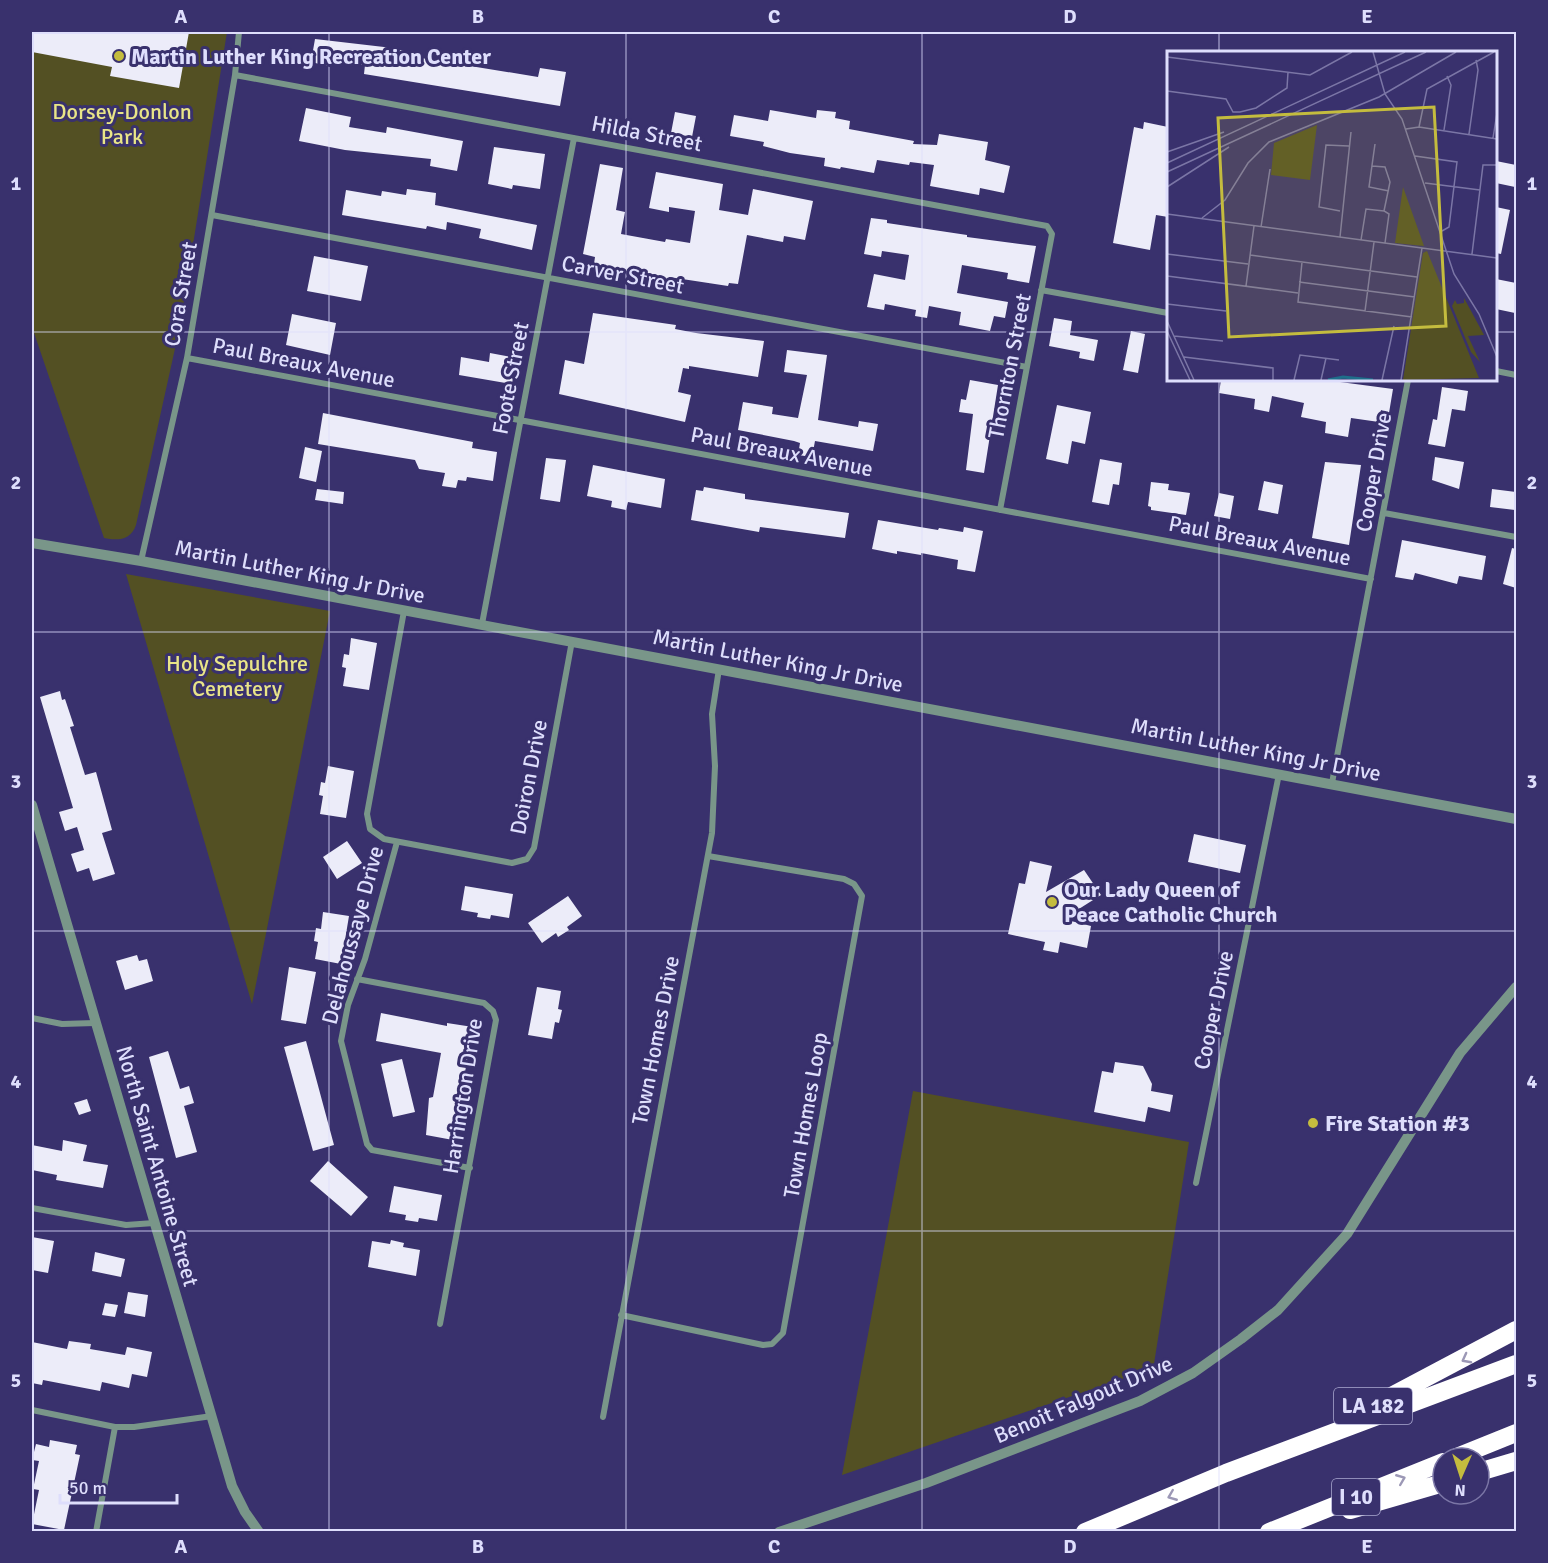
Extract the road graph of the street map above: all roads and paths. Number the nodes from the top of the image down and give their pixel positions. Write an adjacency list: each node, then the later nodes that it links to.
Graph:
1 (239, 32): 2 (street, Cora Street)
2 (235, 75): 3 (street, Hilda Street); 4 (street, Cora Street)
3 (573, 138): 5 (street, Hilda Street); 6 (street, Foote Street)
4 (212, 215): 6 (street, Carver Street); 9 (street, Cora Street)
5 (1051, 229): 7 (street, Thornton Street)
6 (547, 278): 10 (street, Carver Street); 14 (street, Foote Street)
7 (1041, 290): 8 (street); 10 (street, Thornton Street)
8 (1167, 313)
9 (187, 358): 14 (street, Paul Breaux Avenue); 19 (street, Cora Street)
10 (1027, 367): 15 (street, Thornton Street)
11 (1497, 371): 12 (street)
12 (1516, 375)
13 (1408, 381): 16 (street, Cooper Drive)
14 (520, 421): 15 (street, Paul Breaux Avenue); 22 (street, Foote Street)
15 (1000, 510): 20 (street, Paul Breaux Avenue)
16 (1384, 513): 17 (street); 20 (street, Cooper Drive)
17 (1516, 537)
18 (32, 543): 19 (street, Martin Luther King Jr Drive)
19 (141, 561): 21 (street, Martin Luther King Jr Drive)
20 (1371, 579): 26 (street, Cooper Drive)
21 (404, 611): 22 (street, Martin Luther King Jr Drive); 30 (street, Delahoussaye Drive)
22 (482, 624): 23 (street, Martin Luther King Jr Drive)
23 (572, 641): 24 (street, Martin Luther King Jr Drive); 30 (street, Doiron Drive)
24 (720, 669): 25 (street, Martin Luther King Jr Drive); 31 (street, Town Homes Drive)
25 (1279, 773): 26 (street, Martin Luther King Jr Drive); 37 (street, Cooper Drive)
26 (1332, 783): 28 (street, Martin Luther King Jr Drive)
27 (32, 805): 29 (street, North Saint Antoine Street)
28 (1516, 819)
29 (34, 822): 35 (street, North Saint Antoine Street)
30 (397, 842): 32 (street, Delahoussaye Drive)
31 (708, 856): 40 (street, Town Homes Drive); 40 (street, Town Homes Loop)
32 (357, 979): 36 (street, Delahoussaye Drive); 36 (street, Harrington Drive)
33 (1516, 987): 57 (street, Benoit Falgout Drive)
34 (32, 1018): 35 (street)
35 (95, 1023): 39 (street, North Saint Antoine Street)
36 (470, 1168): 41 (street, Harrington Drive)
37 (1196, 1182)
38 (32, 1208): 39 (street)
39 (153, 1223): 45 (street, North Saint Antoine Street)
40 (621, 1315): 46 (street, Town Homes Drive)
41 (440, 1324)
42 (1516, 1330): 53 (highway, LA 182, one-way to 53)
43 (1516, 1364): 53 (highway)
44 (32, 1410): 47 (street)
45 (212, 1416): 47 (street); 56 (street, North Saint Antoine Street)
46 (603, 1416)
47 (115, 1427): 55 (street)
48 (1516, 1433): 49 (highway)
49 (1484, 1446)
50 (1516, 1461): 52 (highway)
51 (1431, 1467): 59 (highway, I 10, one-way to 51)
52 (1491, 1468)
53 (1226, 1473): 58 (highway, one-way to 58)
54 (1431, 1487): 60 (highway)
55 (96, 1532)
56 (260, 1532)
57 (779, 1532)
58 (1085, 1532)
59 (1269, 1532)
60 (1280, 1532)

